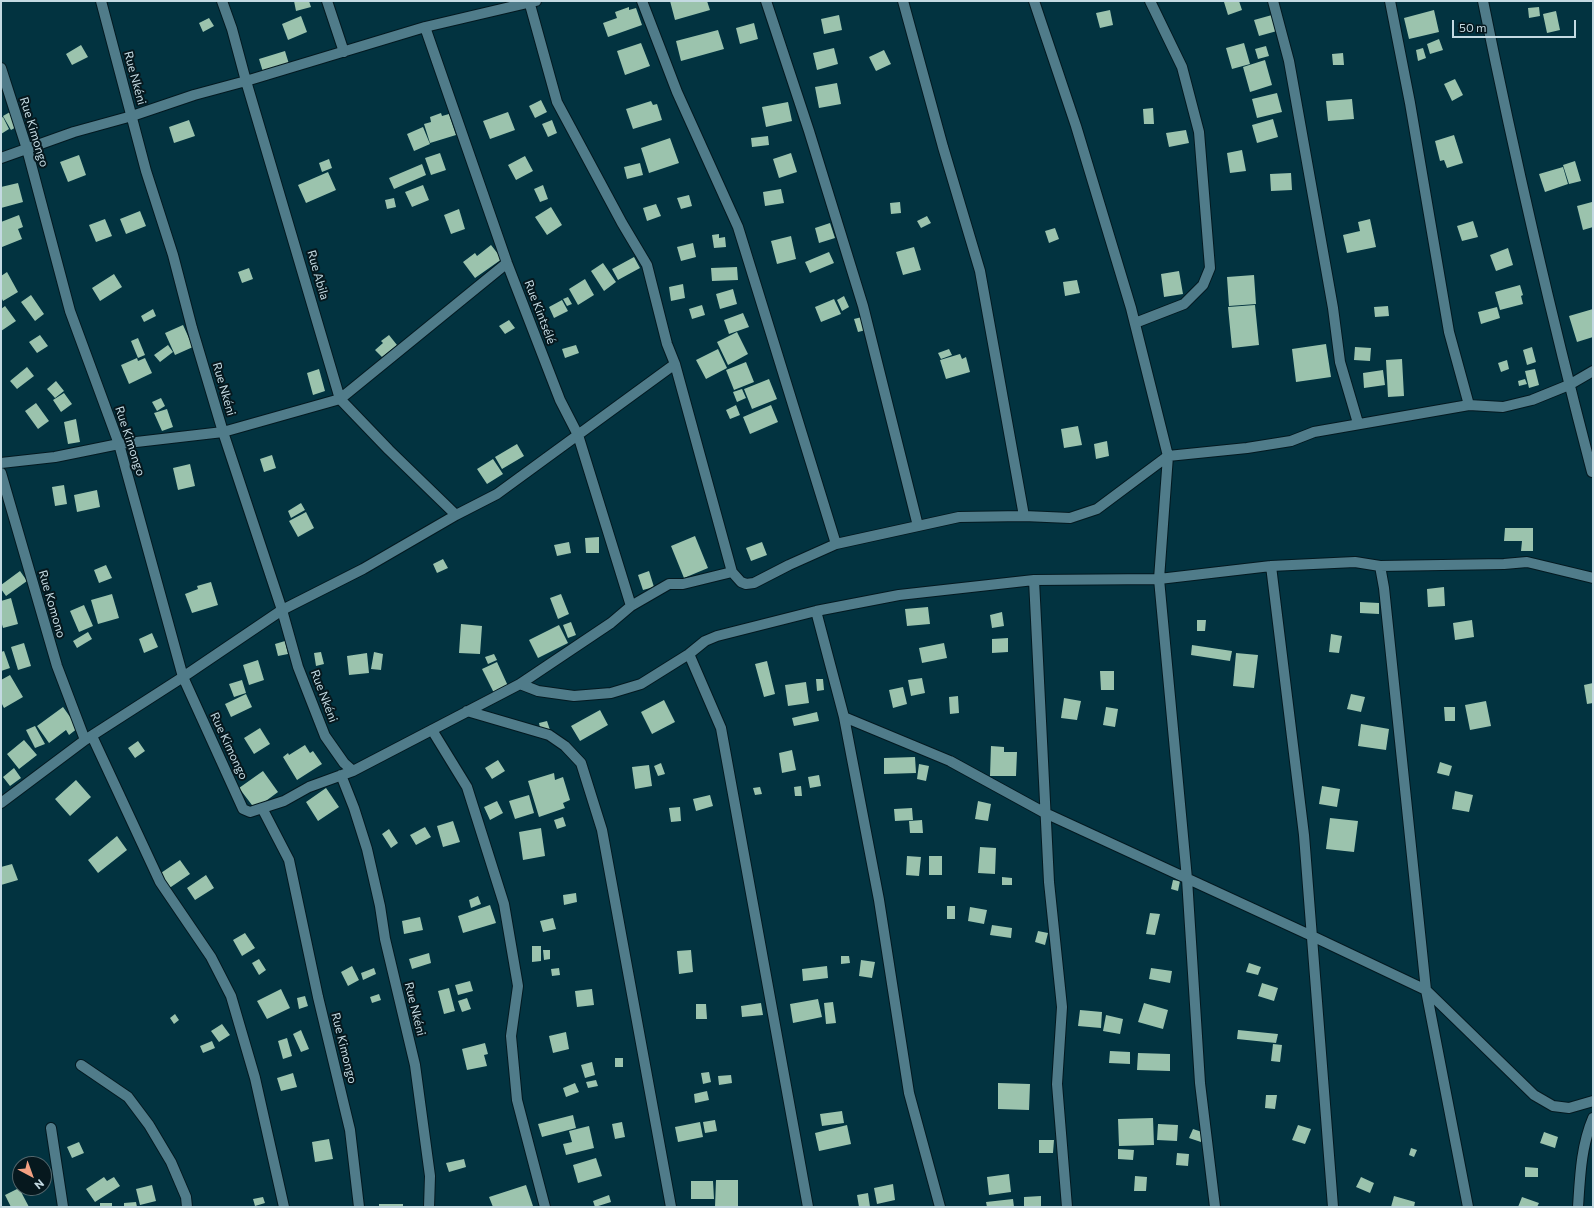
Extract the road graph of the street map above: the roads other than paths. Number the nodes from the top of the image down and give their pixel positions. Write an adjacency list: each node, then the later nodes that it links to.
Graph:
1 (101, 1): 17 (street, Rue Nkéni)
2 (222, 1): 16 (street, Rue Abila)
3 (327, 1): 14 (street)
4 (642, 1): 38 (street)
5 (766, 1): 37 (street)
6 (903, 1): 36 (street)
7 (1034, 1): 21 (street)
8 (1150, 1): 21 (street)
9 (1273, 1): 27 (street)
10 (1390, 1): 26 (street)
11 (1483, 1): 24 (street)
12 (531, 2): 13 (street); 22 (street)
13 (425, 27): 14 (street); 20 (street, Rue Kintsélé)
14 (344, 52): 16 (street)
15 (1, 68): 18 (street, Rue Kimongo)
16 (246, 82): 17 (street); 25 (street, Rue Abila)
17 (132, 116): 18 (street); 28 (street, Rue Nkéni)
18 (27, 149): 19 (street); 30 (street, Rue Kimongo)
19 (1, 158)
20 (507, 263): 25 (street); 29 (street, Rue Kintsélé)
21 (1135, 323): 31 (street)
22 (675, 364): 29 (street); 41 (street)
23 (1593, 371): 24 (street)
24 (1569, 385): 26 (street); 33 (street)
25 (340, 399): 28 (street); 35 (street, Rue Abila)
26 (1468, 405): 27 (street)
27 (1358, 423): 31 (street)
28 (223, 432): 30 (street); 46 (street, Rue Nkéni)
29 (578, 435): 35 (street); 45 (street, Rue Kintsélé)
30 (119, 444): 32 (street); 49 (street, Rue Kimongo)
31 (1168, 456): 36 (street); 43 (street)
32 (1, 463)
33 (1592, 472)
34 (1, 473): 54 (street, Rue Komono)
35 (456, 516): 46 (street)
36 (1024, 516): 37 (street)
37 (918, 526): 38 (street)
38 (836, 544): 41 (street)
39 (1271, 566): 40 (street); 43 (street); 61 (street)
40 (1380, 566): 42 (street); 62 (street)
41 (732, 572): 45 (street)
42 (1593, 578)
43 (1159, 579): 44 (street); 60 (street)
44 (1034, 580): 47 (street); 59 (street)
45 (631, 606): 50 (street)
46 (282, 610): 49 (street); 55 (street, Rue Nkéni)
47 (816, 611): 48 (street); 52 (street)
48 (689, 654): 50 (street); 74 (street)
49 (183, 678): 54 (street); 58 (street, Rue Kimongo)
50 (520, 684): 51 (street)
51 (467, 711): 53 (street); 73 (street)
52 (844, 717): 59 (street); 75 (street)
53 (432, 730): 55 (street); 72 (street)
54 (88, 738): 57 (street); 69 (street, Rue Komono)
55 (353, 771): 56 (street)
56 (341, 775): 58 (street); 71 (street, Rue Nkéni)
57 (1, 803)
58 (262, 808): 70 (street, Rue Kimongo)
59 (1045, 813): 60 (street); 76 (street)
60 (1187, 879): 61 (street); 77 (street)
61 (1312, 936): 62 (street); 78 (street)
62 (1426, 990): 64 (street); 79 (street)
63 (81, 1065): 68 (street)
64 (1593, 1101)
65 (1593, 1118): 80 (street)
66 (51, 1128): 67 (street)
67 (64, 1207)
68 (186, 1207)
69 (284, 1207)
70 (359, 1207)
71 (430, 1207)
72 (545, 1207)
73 (671, 1207)
74 (808, 1207)
75 (940, 1207)
76 (1067, 1207)
77 (1215, 1207)
78 (1333, 1207)
79 (1468, 1207)
80 (1578, 1207)

